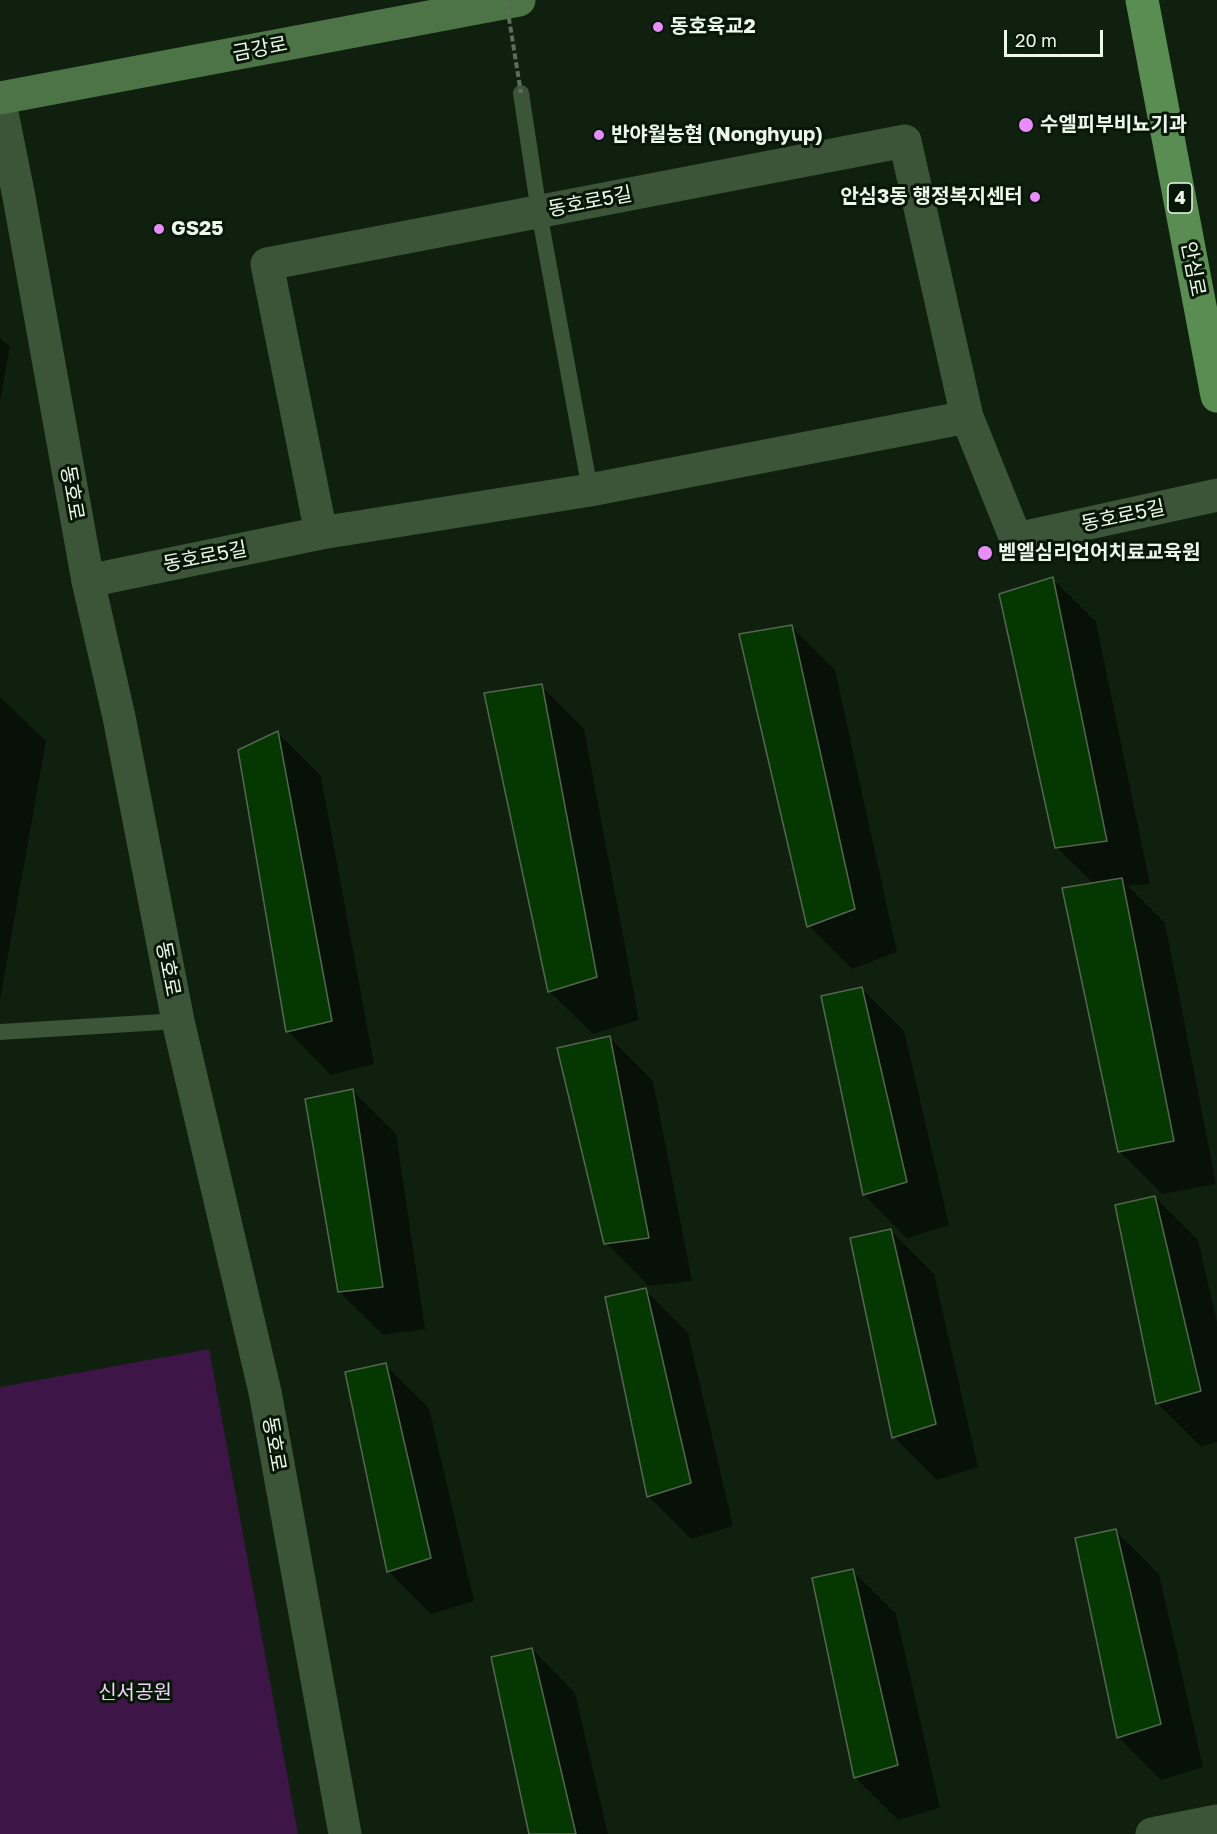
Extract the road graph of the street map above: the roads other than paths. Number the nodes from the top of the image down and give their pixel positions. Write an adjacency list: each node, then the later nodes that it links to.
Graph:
1 (519, 0): 4 (main road, 금강로)
2 (1142, 0): 7 (main road, 안심로 / 4)
3 (521, 93): 6 (lane)
4 (0, 98)
5 (0, 103): 12 (street, 동호로)
6 (539, 212): 8 (street, 동호로5길); 9 (lane); 11 (street, 동호로5길)
7 (1217, 396)
8 (967, 417): 9 (street, 동호로5길); 10 (street, 동호로5길)
9 (590, 490): 11 (street, 동호로5길)
10 (1217, 495)
11 (321, 533): 12 (street, 동호로5길)
12 (88, 581): 13 (street, 동호로)
13 (178, 1021): 14 (lane); 16 (street, 동호로)
14 (0, 1032)
15 (1217, 1821): 17 (street)
16 (345, 1834)
17 (1152, 1834)

